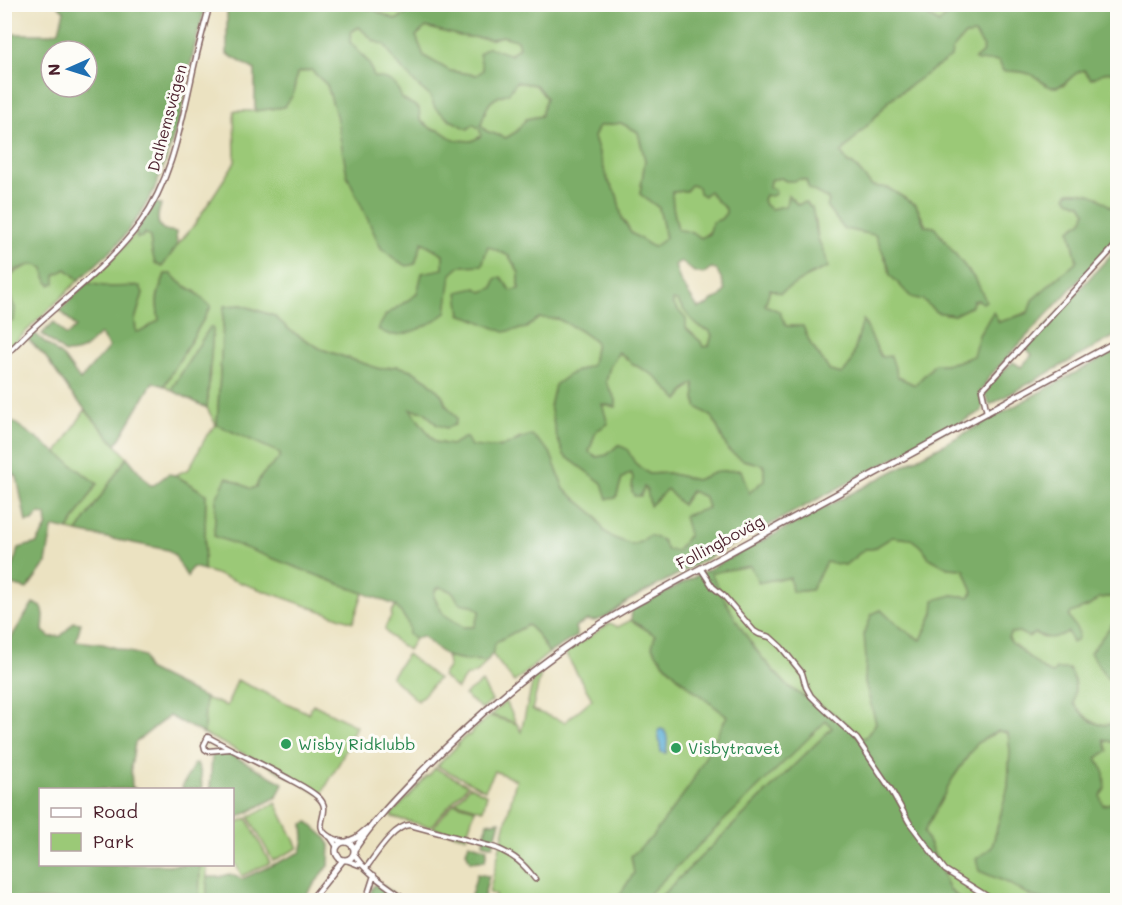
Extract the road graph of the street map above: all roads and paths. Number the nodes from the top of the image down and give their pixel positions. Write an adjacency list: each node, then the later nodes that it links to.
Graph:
1 (210, 4): 4 (street, Dalhemsvägen)
2 (1118, 243): 5 (street)
3 (1118, 341): 5 (main road, Follingboväg)
4 (4, 357)
5 (987, 413): 6 (main road, Follingboväg)
6 (701, 569): 8 (main road, Follingboväg); 21 (street)
7 (230, 749): 7 (street); 9 (street)
8 (376, 823): 10 (main road, Follingboväg); 12 (main road, Follingboväg)
9 (331, 837): 10 (street); 11 (street)
10 (345, 842): 11 (main road); 12 (main road)
11 (336, 850): 13 (main road); 17 (main road)
12 (354, 852): 13 (main road); 14 (street)
13 (344, 860): 14 (street); 17 (main road)
14 (364, 867): 15 (street); 16 (street)
15 (374, 875): 19 (street); 20 (street)
16 (535, 879)
17 (328, 880): 18 (main road)
18 (311, 900)
19 (366, 900)
20 (407, 900)
21 (993, 900)

